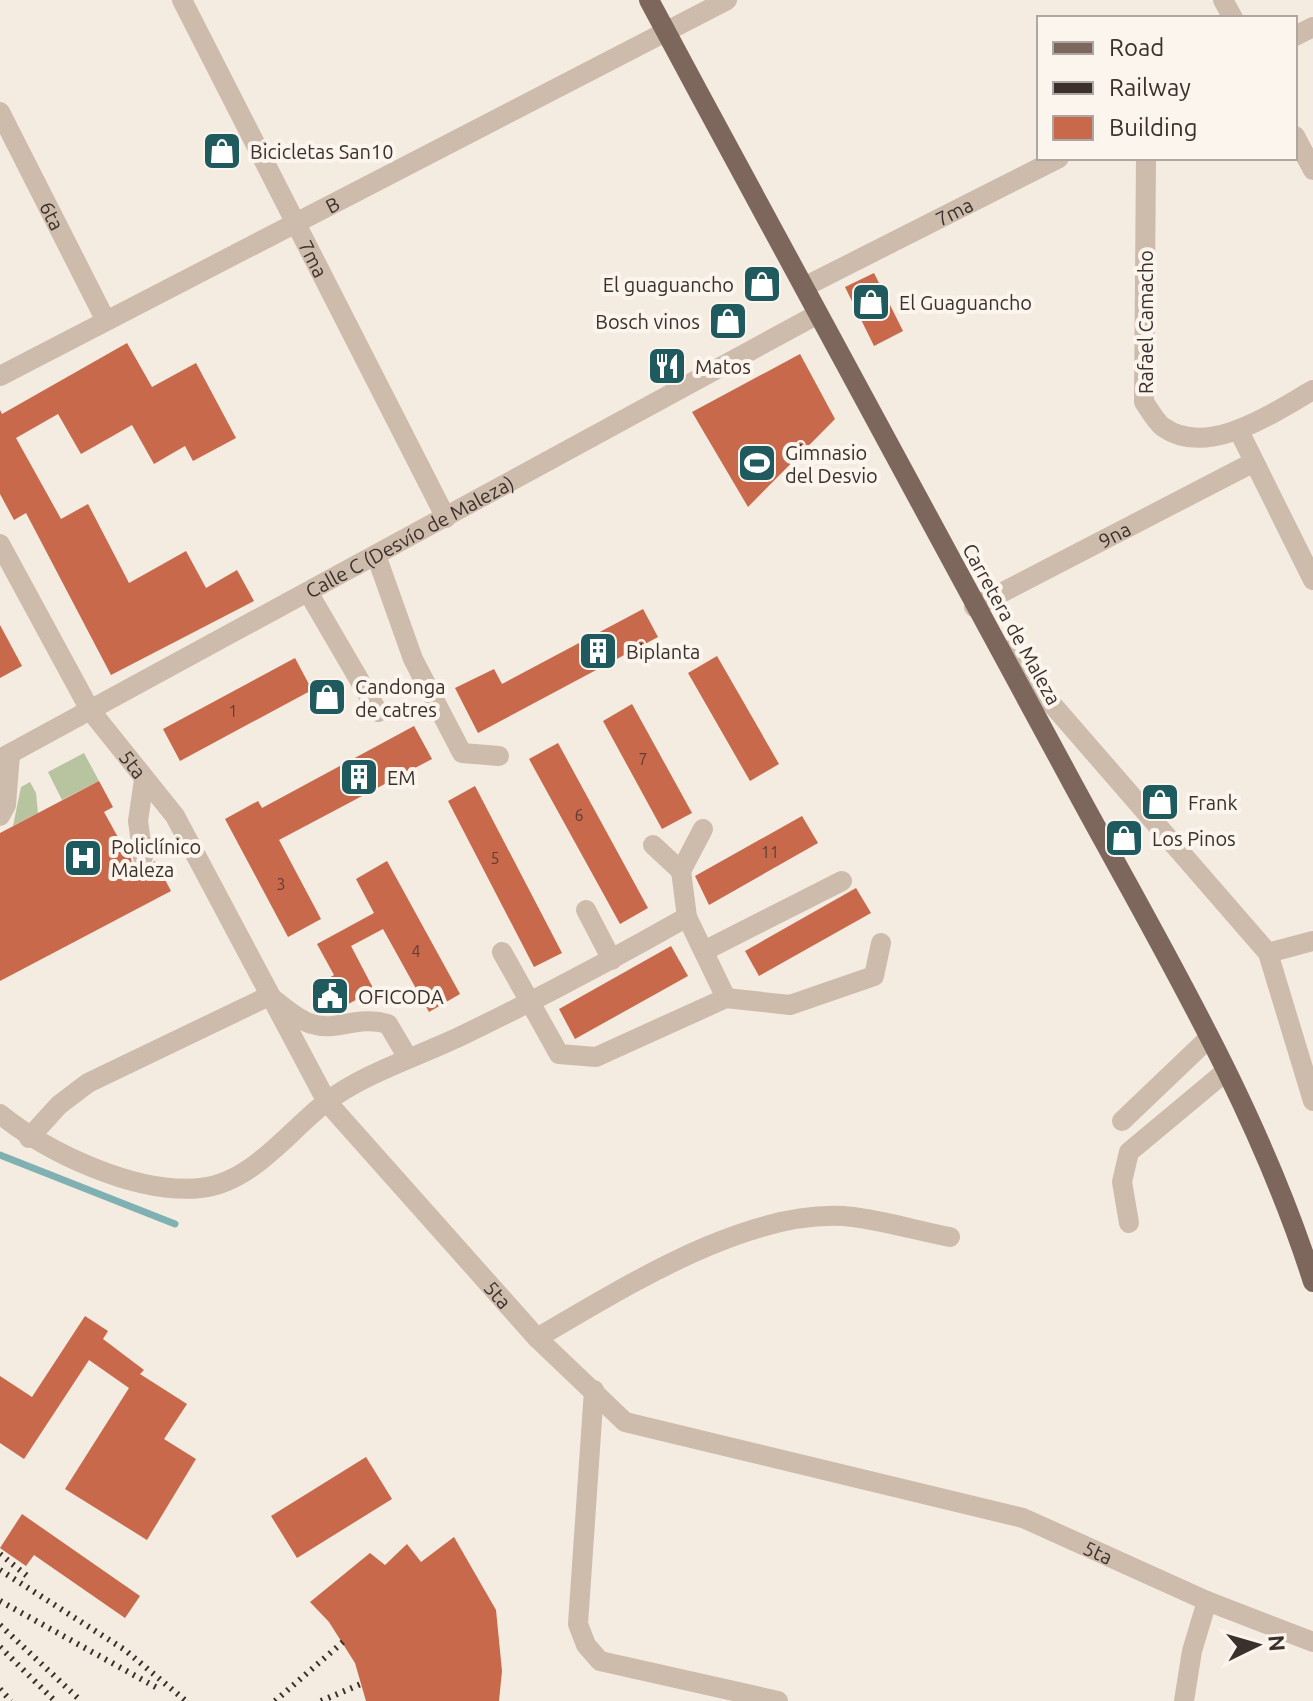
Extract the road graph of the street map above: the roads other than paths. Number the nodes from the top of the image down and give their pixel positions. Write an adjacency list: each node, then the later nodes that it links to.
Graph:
1 (182, 0): 10 (street, 7ma)
2 (649, 0): 4 (main road, Carretera de Maleza)
3 (727, 0): 4 (street)
4 (666, 32): 10 (street, B); 11 (main road, Carretera de Maleza)
5 (0, 112): 13 (street, 6ta)
6 (1297, 140): 9 (street)
7 (1055, 160): 11 (street, 7ma)
8 (1146, 160): 16 (street, Rafael Camacho)
9 (1313, 170)
10 (293, 223): 13 (street, B); 18 (street, 7ma)
11 (804, 287): 12 (main road, Carretera de Maleza)
12 (818, 314): 18 (street, Calle C (Desvío de Maleza)); 23 (main road, Carretera de Maleza)
13 (105, 319): 14 (street, B)
14 (0, 376)
15 (1313, 390): 16 (street)
16 (1239, 431): 17 (street)
17 (1254, 462): 21 (street); 23 (street, 9na)
18 (446, 518): 20 (street, Calle C (Desvío de Maleza))
19 (0, 544): 25 (street, 5ta)
20 (376, 555): 22 (street, Calle C (Desvío de Maleza)); 28 (street)
21 (1313, 580)
22 (308, 592): 25 (street, Calle C (Desvío de Maleza)); 26 (street)
23 (974, 607): 24 (main road, Carretera de Maleza)
24 (992, 635): 42 (street); 47 (main road, Carretera de Maleza)
25 (90, 710): 27 (street, Calle C (Desvío de Maleza)); 29 (street, 5ta)
26 (378, 712)
27 (5, 756): 30 (street)
28 (499, 756)
29 (144, 780): 33 (street); 44 (street, 5ta)
30 (0, 816)
31 (703, 829): 34 (street)
32 (653, 845): 34 (street)
33 (143, 857)
34 (681, 871): 37 (street)
35 (842, 881): 40 (street)
36 (586, 910): 43 (street)
37 (687, 917): 40 (street); 43 (street)
38 (1313, 941): 42 (street)
39 (881, 943): 45 (street)
40 (704, 951): 45 (street)
41 (502, 952): 46 (street)
42 (1268, 953): 50 (street)
43 (612, 960): 46 (street)
44 (269, 996): 48 (street); 51 (street, 5ta); 54 (street)
45 (726, 998): 46 (street)
46 (529, 1004): 48 (street)
47 (1209, 1038): 49 (main road, Carretera de Maleza); 53 (street)
48 (408, 1058): 51 (street)
49 (1225, 1072): 55 (street); 57 (main road, Carretera de Maleza)
50 (1313, 1101)
51 (327, 1102): 54 (street); 58 (street, 5ta)
52 (0, 1114): 54 (street)
53 (1122, 1121)
54 (29, 1138)
55 (1129, 1223)
56 (950, 1237): 58 (street)
57 (1313, 1282)
58 (537, 1338): 59 (street, 5ta)
59 (594, 1390): 60 (street, 5ta); 62 (street)
60 (1207, 1601): 61 (street, 5ta); 63 (street)
61 (1313, 1642)
62 (778, 1701)
63 (1184, 1701)

